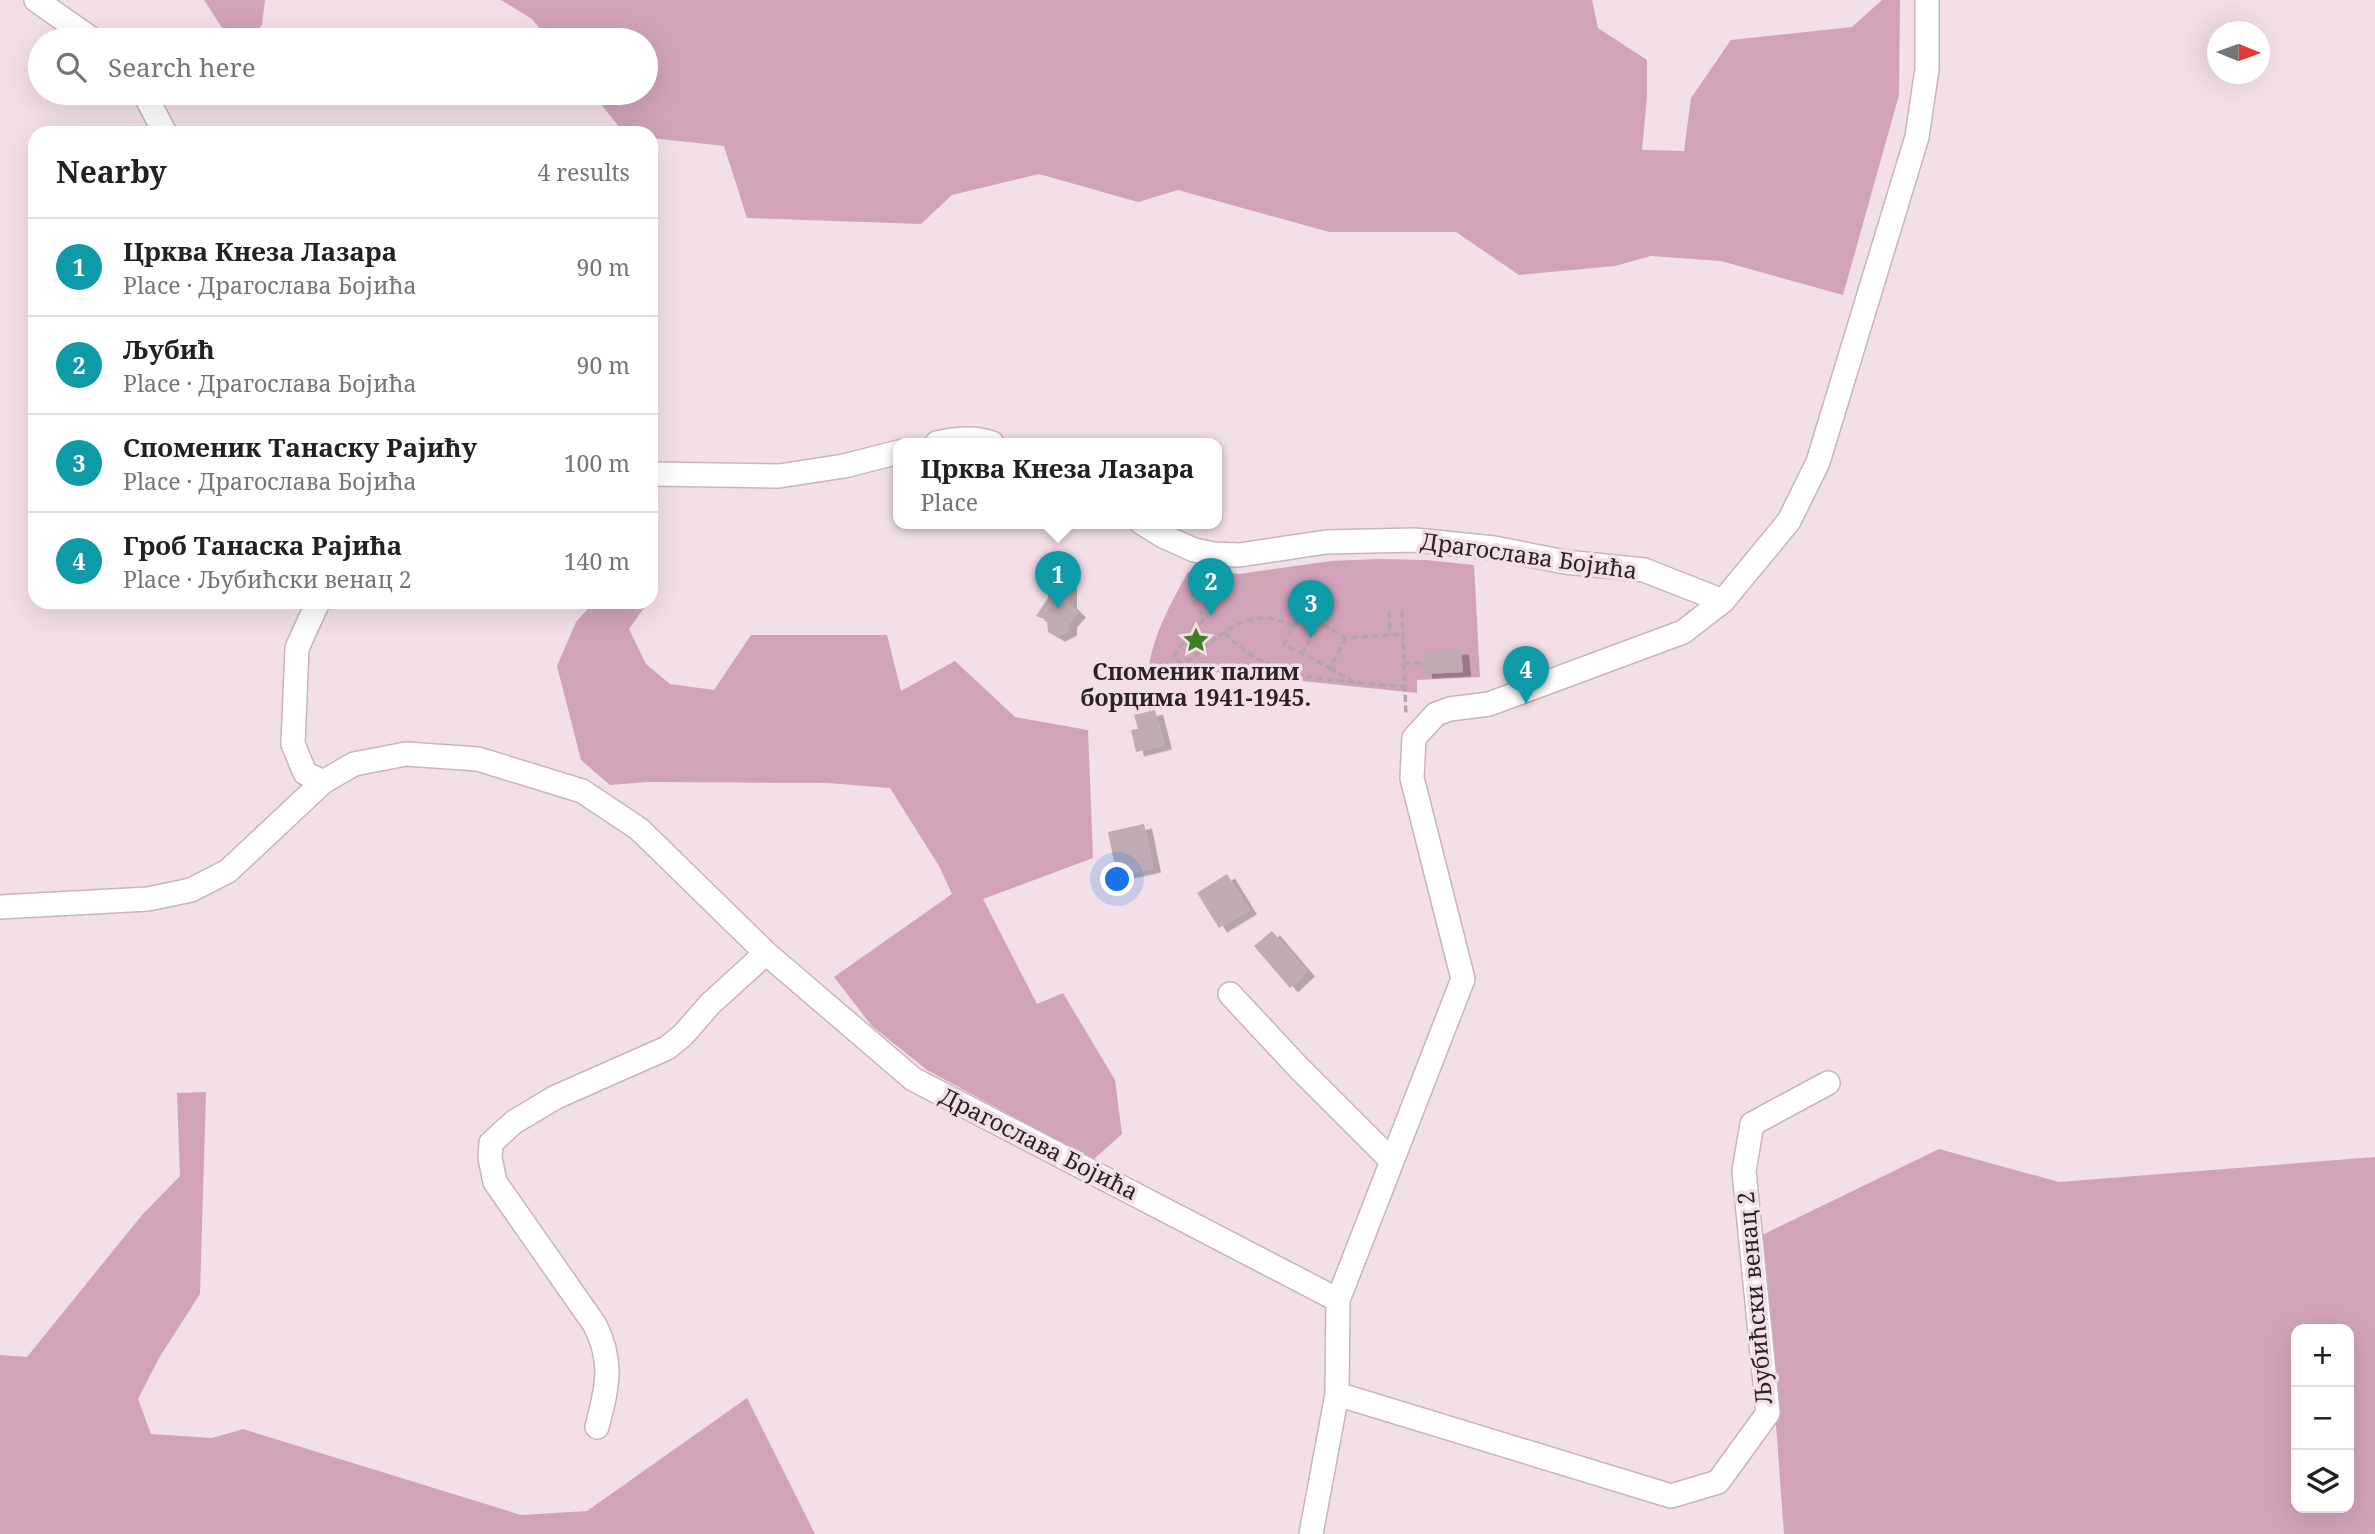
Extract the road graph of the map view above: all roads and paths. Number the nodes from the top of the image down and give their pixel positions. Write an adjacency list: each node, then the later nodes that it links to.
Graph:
1 (36, 0): 3 (street)
2 (1927, 0): 10 (street)
3 (76, 28)
4 (150, 105): 5 (street)
5 (161, 126)
6 (893, 454): 7 (street)
7 (658, 474)
8 (1152, 529): 9 (street, Драгослава Бојића)
9 (1206, 552): 10 (street, Драгослава Бојића); 18 (path)
10 (1723, 601): 30 (street)
11 (299, 609): 16 (street)
12 (314, 609): 16 (street)
13 (1402, 611): 19 (path)
14 (1389, 612): 21 (path)
15 (1320, 622): 17 (path); 20 (path); 22 (path)
16 (305, 627): 31 (street)
17 (1294, 627): 18 (path); 24 (path)
18 (1224, 632): 28 (path)
19 (1403, 634): 21 (path); 25 (path)
20 (1312, 635)
21 (1390, 635): 22 (path)
22 (1346, 638): 27 (path)
23 (1309, 641): 24 (path)
24 (1302, 654): 27 (path)
25 (1404, 663): 26 (path); 29 (path)
26 (1422, 663)
27 (1330, 668): 28 (path)
28 (1353, 681): 29 (path)
29 (1406, 687): 30 (path)
30 (1414, 738): 36 (street)
31 (323, 782): 32 (street, Драгослава Бојића); 33 (street, Драгослава Бојића)
32 (0, 907)
33 (765, 953): 37 (street, Драгослава Бојића); 39 (street)
34 (1230, 993): 36 (street)
35 (1828, 1083): 38 (street, Љубићски венац 2)
36 (1392, 1161): 37 (street)
37 (1338, 1300): 38 (street)
38 (1337, 1394): 40 (street)
39 (597, 1427)
40 (1311, 1534)

